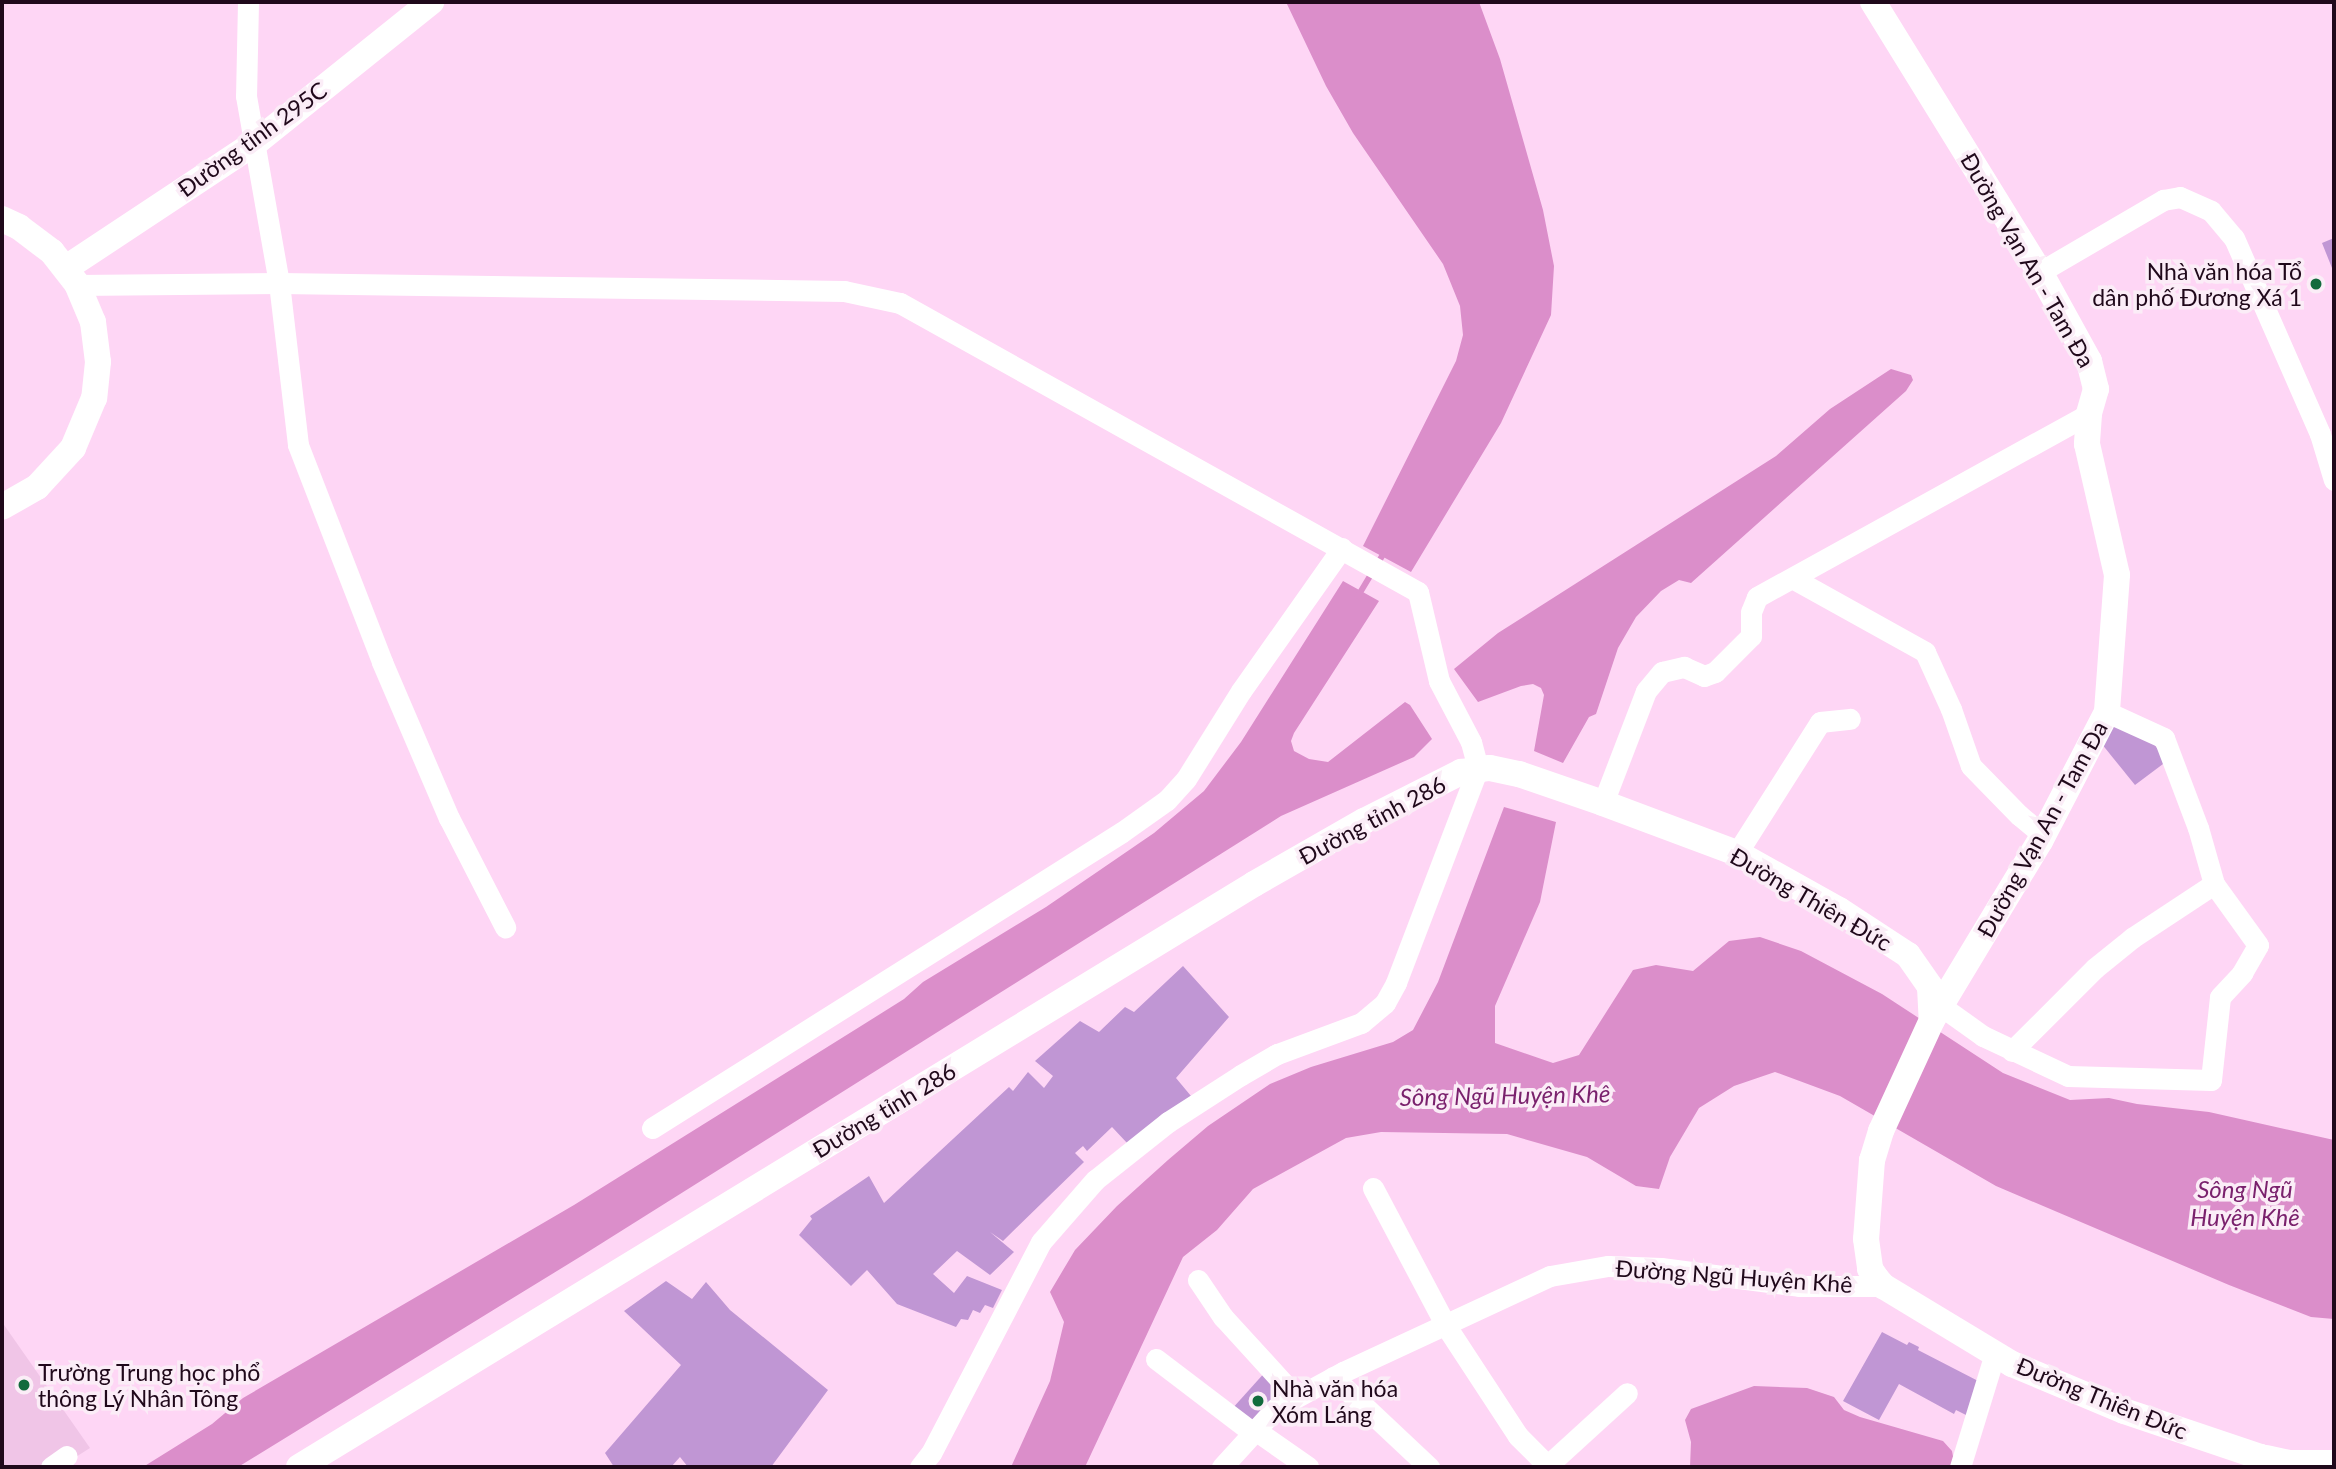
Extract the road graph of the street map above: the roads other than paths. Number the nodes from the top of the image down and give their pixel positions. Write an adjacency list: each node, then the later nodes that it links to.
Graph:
1 (248, 2): 4 (street)
2 (431, 2): 4 (main road, Đường tỉnh 295C)
3 (1873, 2): 6 (main road, Đường Vạn An - Tam Đa)
4 (255, 143): 7 (main road, Đường tỉnh 295C); 8 (street)
5 (2, 219): 7 (main road)
6 (2040, 272): 9 (main road, Đường Vạn An - Tam Đa); 10 (street)
7 (71, 276): 8 (street); 11 (main road)
8 (279, 283): 12 (street); 21 (street)
9 (2089, 414): 13 (street); 14 (main road, Đường Vạn An - Tam Đa)
10 (2334, 480)
11 (2, 507)
12 (1349, 552): 16 (street); 26 (street)
13 (1794, 579): 17 (street); 18 (street)
14 (2107, 712): 18 (main road, Đường Vạn An - Tam Đa); 20 (street)
15 (1850, 719): 19 (street)
16 (1478, 768): 17 (main road, Đường Thiên Đức); 40 (main road, Đường tỉnh 286); 41 (street)
17 (1603, 803): 19 (main road, Đường Thiên Đức)
18 (2043, 835): 23 (main road, Đường Vạn An - Tam Đa)
19 (1737, 853): 22 (main road, Đường Thiên Đức)
20 (2214, 884): 25 (street); 25 (street)
21 (505, 927)
22 (1908, 955): 23 (main road); 24 (main road, Đường Thiên Đức)
23 (1967, 963): 24 (main road, Đường Vạn An - Tam Đa)
24 (1937, 1013): 25 (street); 29 (main road)
25 (2012, 1051)
26 (652, 1128)
27 (1373, 1188): 30 (street)
28 (1198, 1280): 35 (street)
29 (1883, 1286): 30 (street, Đường Ngũ Huyện Khê); 31 (main road, Đường Thiên Đức)
30 (1446, 1326): 33 (street, Đường Ngũ Huyện Khê); 39 (street)
31 (1995, 1353): 37 (main road, Đường Thiên Đức); 45 (street)
32 (1156, 1359): 36 (street)
33 (1333, 1377): 35 (street, Đường Ngũ Huyện Khê); 44 (street)
34 (1627, 1393): 39 (street)
35 (1296, 1397): 36 (street, Đường Ngũ Huyện Khê)
36 (1254, 1432): 42 (street, Đường Ngũ Huyện Khê); 43 (street)
37 (2271, 1462): 38 (main road, Đường Thiên Đức)
38 (2334, 1463)
39 (1548, 1466)
40 (299, 1467)
41 (920, 1467)
42 (1223, 1467)
43 (1308, 1467)
44 (1429, 1467)
45 (1960, 1467)

